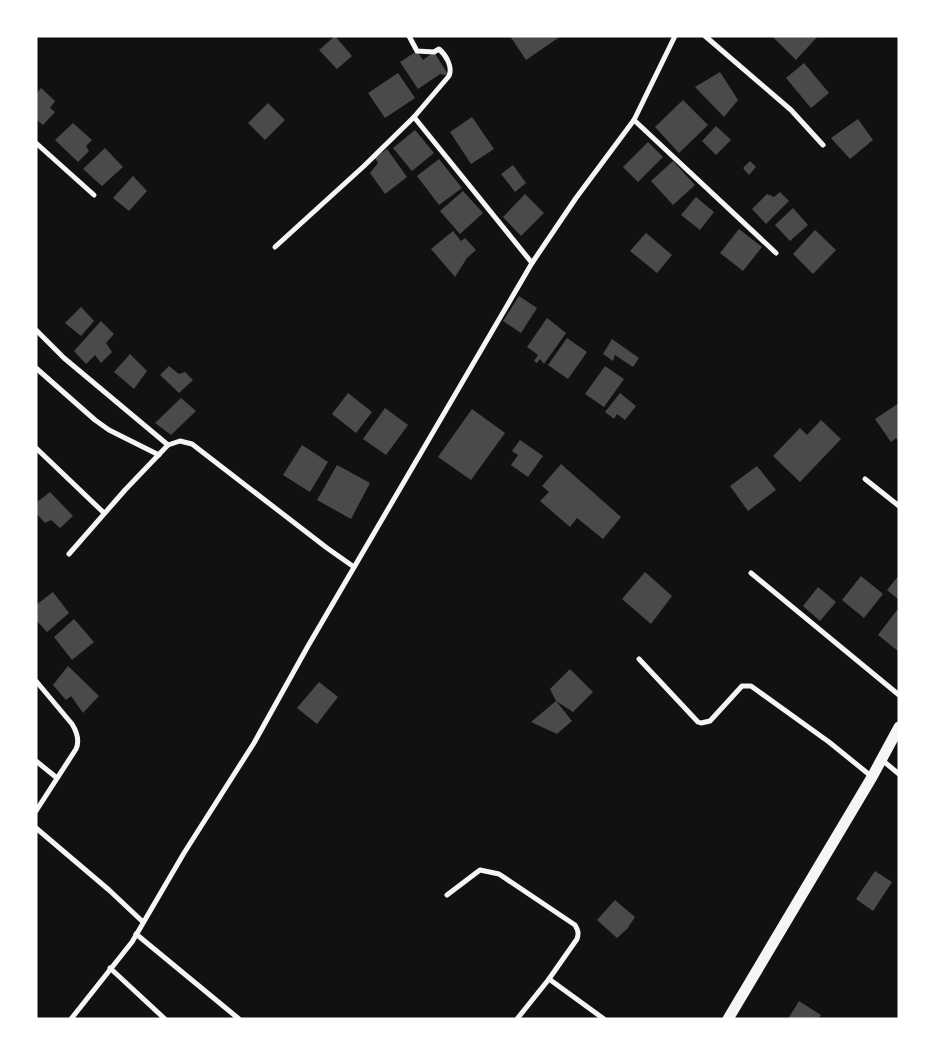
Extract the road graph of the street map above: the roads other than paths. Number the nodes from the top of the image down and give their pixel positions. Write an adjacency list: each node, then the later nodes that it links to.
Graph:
1 (409, 36): 4 (street)
2 (676, 36): 5 (street)
3 (705, 36): 7 (street)
4 (414, 117): 9 (street); 11 (street)
5 (634, 120): 10 (street); 11 (street)
6 (36, 143): 8 (street)
7 (824, 145)
8 (94, 195)
9 (275, 247)
10 (776, 253)
11 (532, 262): 21 (street)
12 (36, 330): 14 (street)
13 (36, 368): 16 (street)
14 (168, 445): 16 (street); 21 (street)
15 (36, 448): 19 (street)
16 (159, 455): 19 (street)
17 (865, 479): 18 (street)
18 (899, 506)
19 (104, 514): 20 (street)
20 (69, 554)
21 (354, 567): 35 (street)
22 (751, 572): 25 (street)
23 (639, 659): 30 (street)
24 (36, 681): 31 (street)
25 (899, 695)
26 (899, 727): 27 (main road)
27 (882, 759): 29 (street); 30 (main road)
28 (36, 761): 31 (street)
29 (899, 774)
30 (872, 776): 44 (main road)
31 (57, 778): 32 (street)
32 (36, 811)
33 (36, 828): 35 (street)
34 (447, 895): 38 (street)
35 (142, 922): 36 (street)
36 (136, 934): 37 (street); 41 (street)
37 (110, 968): 39 (street); 40 (street)
38 (549, 979): 42 (street); 43 (street)
39 (71, 1019)
40 (165, 1019)
41 (239, 1019)
42 (516, 1019)
43 (604, 1019)
44 (728, 1019)

